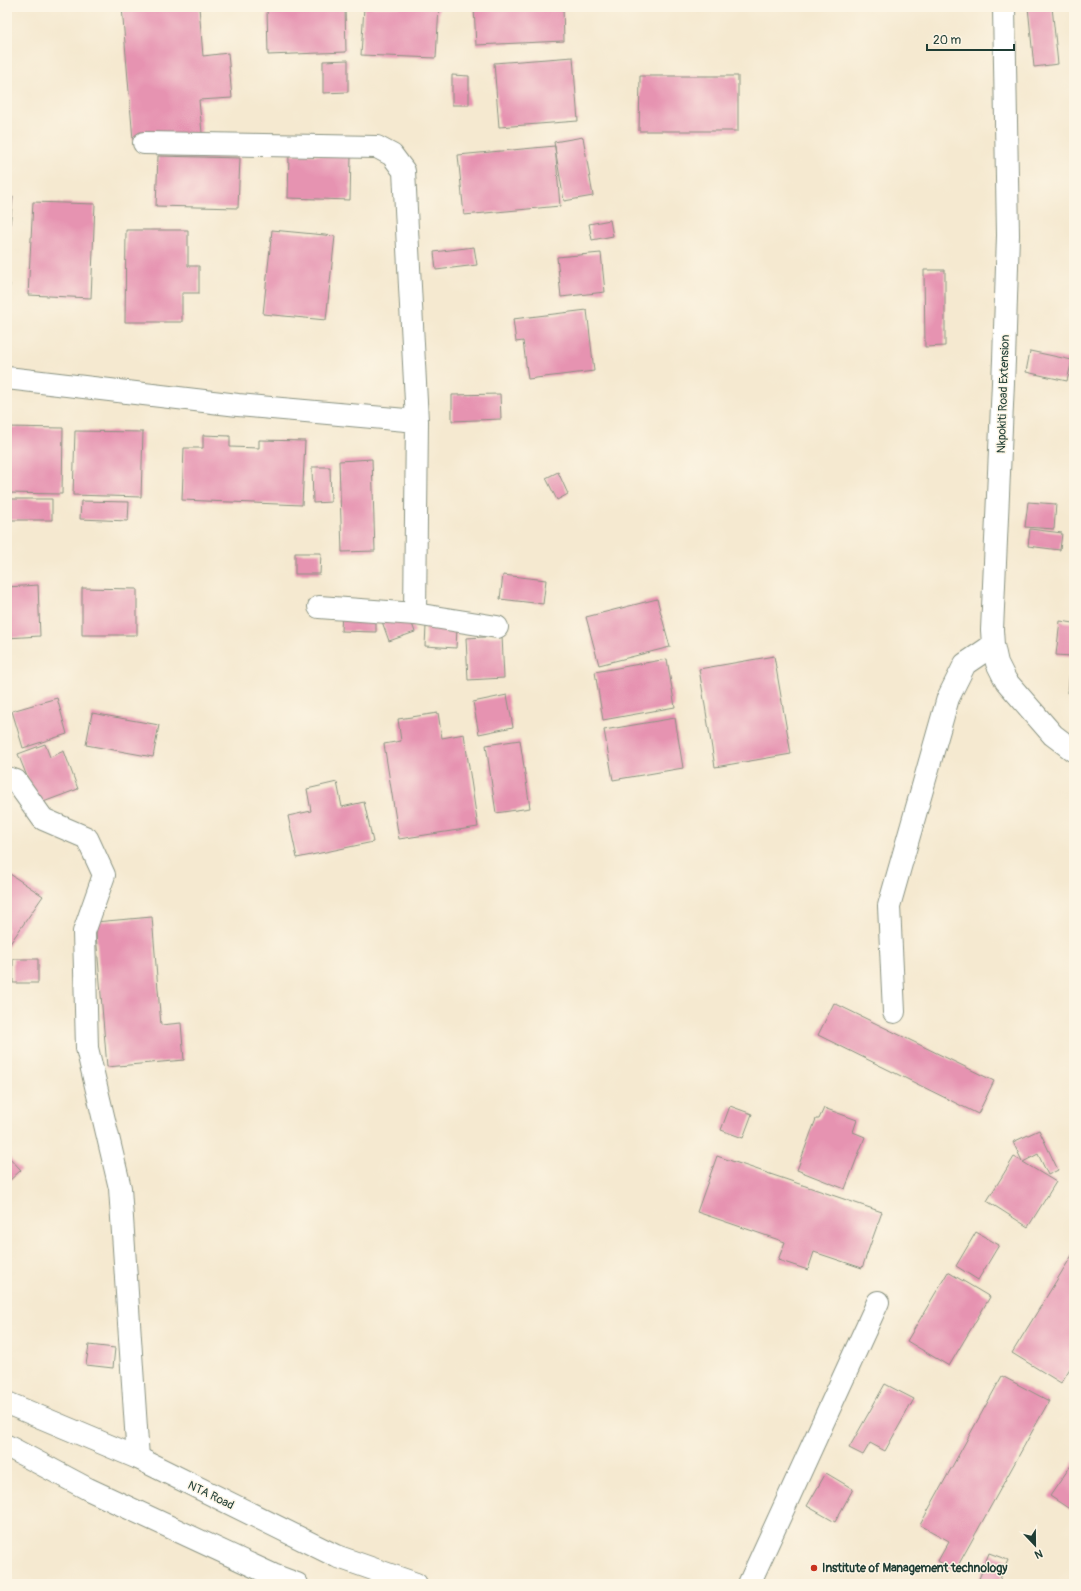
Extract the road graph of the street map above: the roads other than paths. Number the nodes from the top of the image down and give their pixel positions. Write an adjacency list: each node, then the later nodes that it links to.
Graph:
1 (1004, 7): 8 (street, Nkpokiti Road Extension)
2 (144, 143): 4 (street)
3 (7, 378): 4 (street)
4 (417, 421): 6 (street)
5 (320, 607): 6 (street)
6 (415, 614): 7 (street)
7 (497, 627)
8 (994, 645): 9 (street, Nkpokiti Road Extension); 11 (street)
9 (1074, 751)
10 (7, 778): 15 (street)
11 (894, 1012)
12 (878, 1302): 18 (street)
13 (7, 1403): 15 (street, NTA Road)
14 (7, 1446): 16 (street)
15 (138, 1458): 17 (street, NTA Road)
16 (297, 1584)
17 (416, 1584)
18 (749, 1584)

